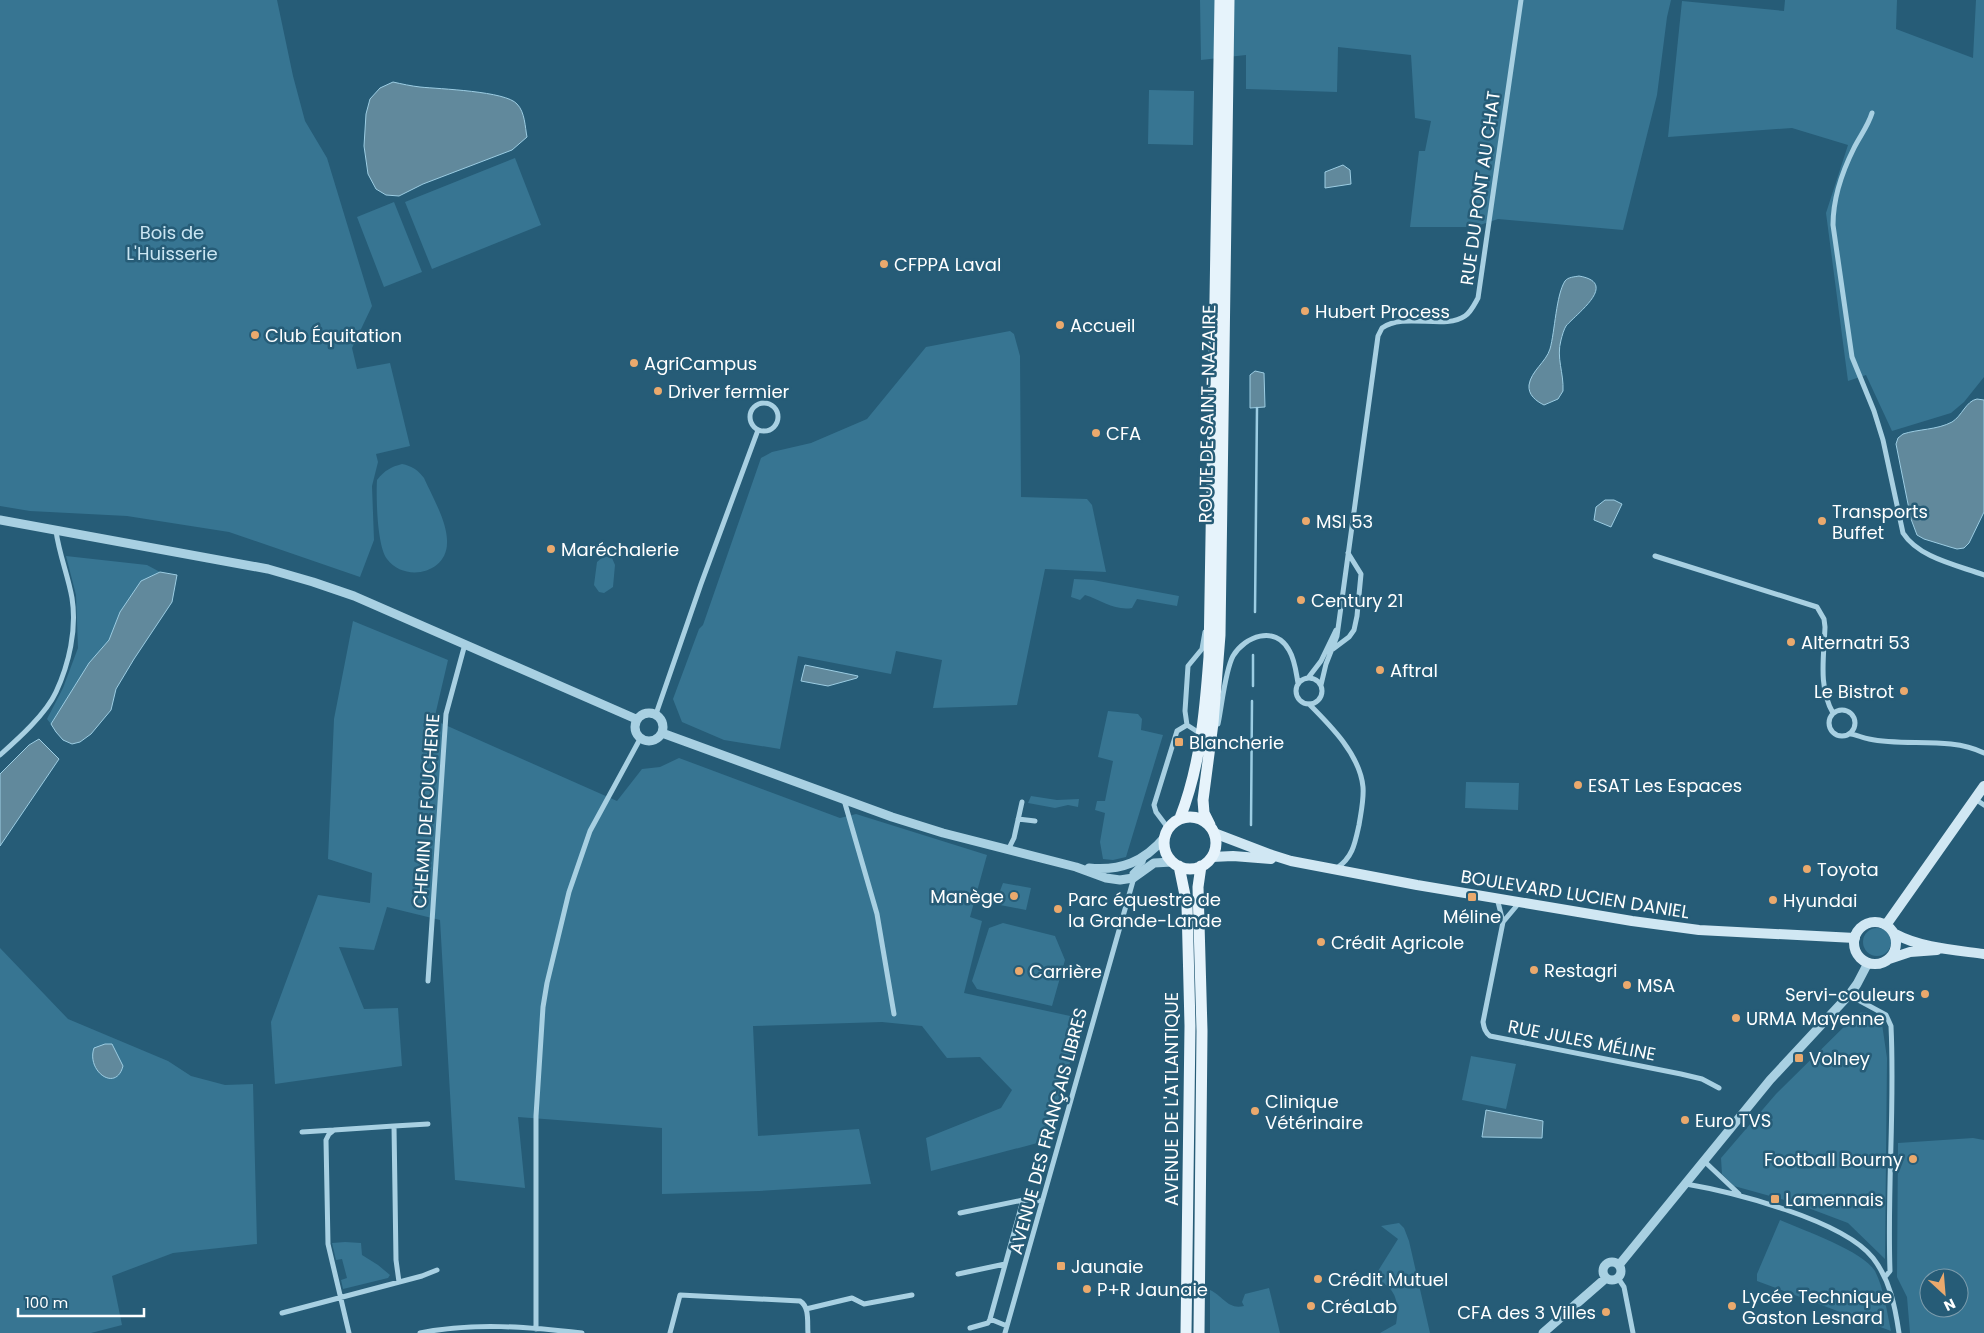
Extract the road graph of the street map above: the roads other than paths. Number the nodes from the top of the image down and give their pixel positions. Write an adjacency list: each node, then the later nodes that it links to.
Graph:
1 (1220, 0): 11 (main road, ROUTE DE SAINT-NAZAIRE)
2 (1229, 0): 29 (main road, ROUTE DE SAINT-NAZAIRE)
3 (1521, 0): 8 (street, RUE DU PONT AU CHAT)
4 (1872, 113): 10 (street)
5 (758, 430): 5 (street); 20 (street)
6 (0, 520): 7 (street)
7 (56, 531): 13 (street); 28 (street)
8 (1348, 553): 12 (street, RUE DU PONT AU CHAT); 14 (street)
9 (1655, 556): 19 (street)
10 (1984, 575)
11 (1211, 587): 22 (street); 24 (main road, ROUTE DE SAINT-NAZAIRE)
12 (1338, 627): 14 (street); 15 (street)
13 (465, 644): 21 (street); 58 (street, CHEMIN DE FOUCHERIE)
14 (1332, 650): 17 (street)
15 (1308, 678): 16 (street); 17 (street)
16 (1298, 683): 18 (street); 29 (street)
17 (1321, 685): 18 (street)
18 (1309, 704): 46 (street)
19 (1833, 713): 25 (street); 25 (street)
20 (656, 714): 21 (street); 23 (street)
21 (636, 719): 26 (street)
22 (1187, 725): 24 (street); 38 (street)
23 (662, 733): 26 (street); 31 (street)
24 (1202, 734): 34 (main road, ROUTE DE SAINT-NAZAIRE)
25 (1851, 734): 27 (street)
26 (640, 739): 87 (street)
27 (1984, 753)
28 (0, 755)
29 (1208, 768): 37 (main road, ROUTE DE SAINT-NAZAIRE)
30 (1984, 786): 33 (main road)
31 (844, 799): 39 (street); 60 (street)
32 (1022, 802): 35 (street)
33 (1980, 802): 51 (main road)
34 (1180, 818): 37 (main road); 38 (main road)
35 (1018, 819): 36 (street); 39 (street)
36 (1035, 821)
37 (1212, 829): 41 (main road); 42 (main road, BOULEVARD LUCIEN DANIEL)
38 (1166, 832): 40 (street); 43 (main road)
39 (1008, 850): 44 (street)
40 (1145, 855): 44 (street); 47 (street, AVENUE DES FRANÇAIS LIBRES)
41 (1212, 856): 42 (main road, BOULEVARD LUCIEN DANIEL); 45 (main road)
42 (1292, 861): 46 (main road, BOULEVARD LUCIEN DANIEL)
43 (1175, 864): 45 (main road); 47 (street); 95 (main road, AVENUE DE L'ATLANTIQUE)
44 (1076, 866): 47 (street)
45 (1201, 866): 96 (main road, AVENUE DE L'ATLANTIQUE)
46 (1337, 869): 48 (main road, BOULEVARD LUCIEN DANIEL)
47 (1133, 878): 70 (street, AVENUE DES FRANÇAIS LIBRES)
48 (1496, 898): 49 (main road, BOULEVARD LUCIEN DANIEL); 50 (street, RUE JULES MÉLINE)
49 (1520, 902): 50 (street); 53 (main road, BOULEVARD LUCIEN DANIEL)
50 (1503, 922): 61 (street, RUE JULES MÉLINE)
51 (1886, 925): 52 (main road); 53 (main road)
52 (1895, 934): 54 (main road); 56 (main road)
53 (1855, 938): 57 (main road)
54 (1948, 949): 55 (main road); 56 (main road)
55 (1984, 954)
56 (1889, 959): 57 (main road)
57 (1868, 962): 59 (street)
58 (428, 981)
59 (1849, 995): 66 (street); 76 (street)
60 (894, 1014)
61 (1718, 1088)
62 (428, 1124): 63 (street)
63 (394, 1126): 64 (street); 79 (street)
64 (334, 1130): 65 (street); 81 (street)
65 (302, 1132)
66 (1704, 1161): 67 (street); 68 (street)
67 (1686, 1184): 68 (street); 73 (street)
68 (1739, 1195): 76 (street)
69 (1023, 1200): 70 (street); 71 (street); 72 (street)
70 (1042, 1201): 85 (street, AVENUE DES FRANÇAIS LIBRES)
71 (960, 1213)
72 (1004, 1264): 75 (street); 84 (street)
73 (1619, 1265): 77 (street); 78 (street)
74 (437, 1270): 79 (street)
75 (958, 1274)
76 (1885, 1277): 99 (street)
77 (1606, 1278): 78 (street); 97 (street)
78 (1618, 1278): 98 (street)
79 (399, 1282): 81 (street)
80 (912, 1294): 82 (street)
81 (340, 1297): 83 (street); 89 (street)
82 (806, 1309): 92 (street); 93 (street)
83 (282, 1313)
84 (990, 1319): 85 (street); 86 (street)
85 (1007, 1326): 94 (street, AVENUE DES FRANÇAIS LIBRES)
86 (970, 1328)
87 (536, 1329): 88 (street); 90 (street)
88 (556, 1332): 91 (street)
89 (349, 1333)
90 (420, 1333)
91 (582, 1333)
92 (670, 1333)
93 (808, 1333)
94 (1005, 1333)
95 (1186, 1333)
96 (1199, 1333)
97 (1543, 1333)
98 (1633, 1333)
99 (1899, 1333)

